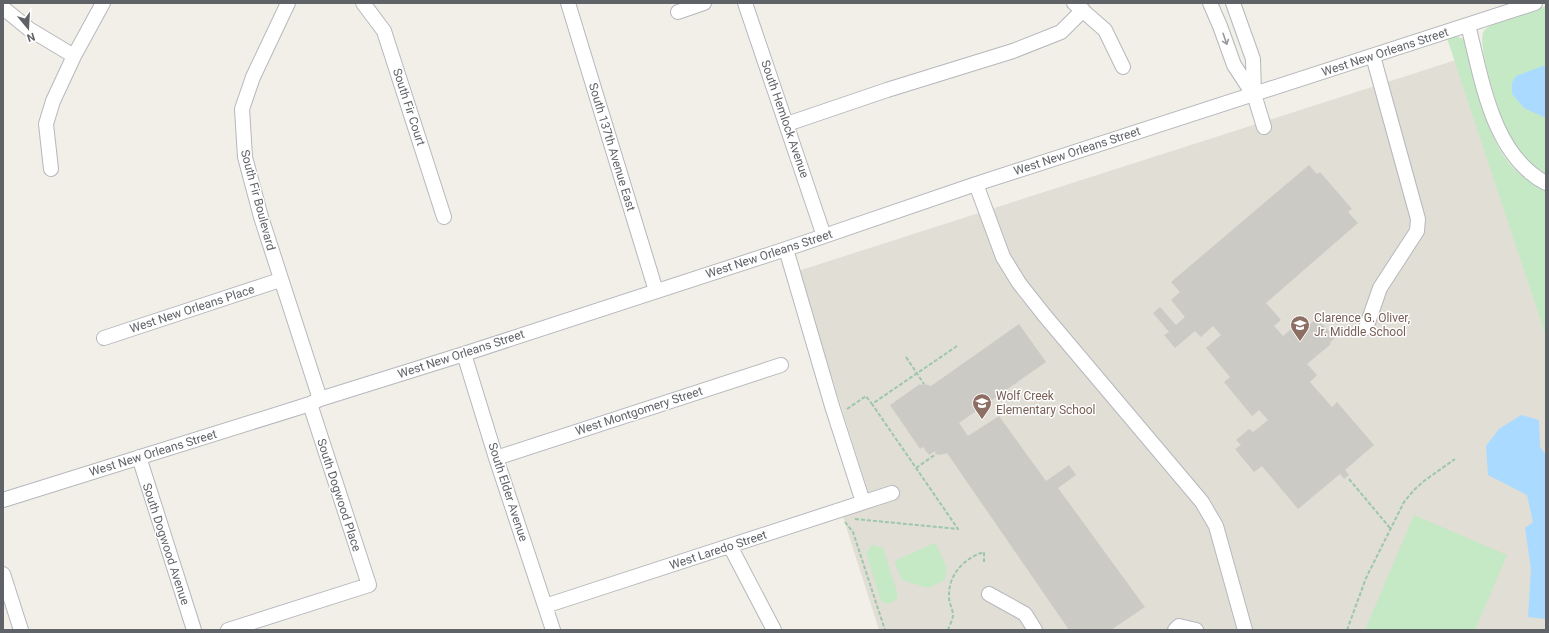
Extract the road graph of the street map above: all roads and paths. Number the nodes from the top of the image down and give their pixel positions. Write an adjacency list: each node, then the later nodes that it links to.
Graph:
1 (103, 3): 14 (street)
2 (288, 3): 26 (street, South Fir Boulevard)
3 (363, 3): 23 (street, South Fir Court)
4 (568, 3): 27 (street, South 137th Avenue East)
5 (704, 3): 12 (street)
6 (745, 3): 18 (street, South Hemlock Avenue)
7 (1210, 3): 17 (street, one-way to 17)
8 (1233, 3): 17 (street)
9 (1534, 3): 13 (street, West New Orleans Street)
10 (1079, 7): 16 (street); 18 (street)
11 (3, 8): 14 (street)
12 (678, 12)
13 (1468, 25): 15 (street, West New Orleans Street); 21 (street)
14 (74, 56): 20 (street)
15 (1373, 56): 17 (street, West New Orleans Street); 28 (street)
16 (1124, 67)
17 (1254, 94): 19 (street); 22 (street, West New Orleans Street)
18 (787, 124): 24 (street, South Hemlock Avenue)
19 (1264, 127)
20 (51, 170)
21 (1546, 183)
22 (976, 184): 24 (street, West New Orleans Street); 66 (street)
23 (444, 217)
24 (824, 236): 25 (street, West New Orleans Street)
25 (786, 249): 27 (street, West New Orleans Street); 47 (street)
26 (280, 280): 29 (street, West New Orleans Place); 36 (street, South Fir Boulevard)
27 (656, 291): 31 (street, West New Orleans Street)
28 (1366, 328)
29 (104, 338)
30 (956, 346): 34 (path)
31 (464, 354): 36 (street, West New Orleans Street); 41 (street, South Elder Avenue)
32 (906, 357): 34 (path)
33 (781, 365): 41 (street, West Montgomery Street)
34 (917, 374): 35 (path); 37 (path)
35 (924, 384)
36 (315, 402): 40 (street, West New Orleans Street); 58 (street, South Dogwood Place)
37 (872, 404): 38 (path); 43 (path)
38 (846, 413)
39 (936, 454): 43 (path)
40 (139, 457): 46 (street, West New Orleans Street); 57 (street, South Dogwood Avenue)
41 (496, 458): 55 (street, South Elder Avenue)
42 (1455, 459): 50 (path)
43 (916, 468): 48 (path)
44 (1349, 479): 50 (path)
45 (892, 493): 47 (street, West Laredo Street)
46 (3, 500)
47 (863, 502): 51 (street, West Laredo Street)
48 (851, 518)
49 (844, 521): 61 (path)
50 (1390, 528): 67 (path)
51 (730, 546): 55 (street, West Laredo Street); 60 (street)
52 (984, 562): 62 (path)
53 (3, 574): 56 (street)
54 (989, 594): 63 (street)
55 (545, 606): 59 (street, South Elder Avenue)
56 (21, 630)
57 (194, 630)
58 (228, 630)
59 (553, 630)
60 (774, 630)
61 (885, 630)
62 (948, 630)
63 (1035, 630)
64 (1175, 630): 65 (street)
65 (1196, 630)
66 (1245, 630)
67 (1347, 630)

